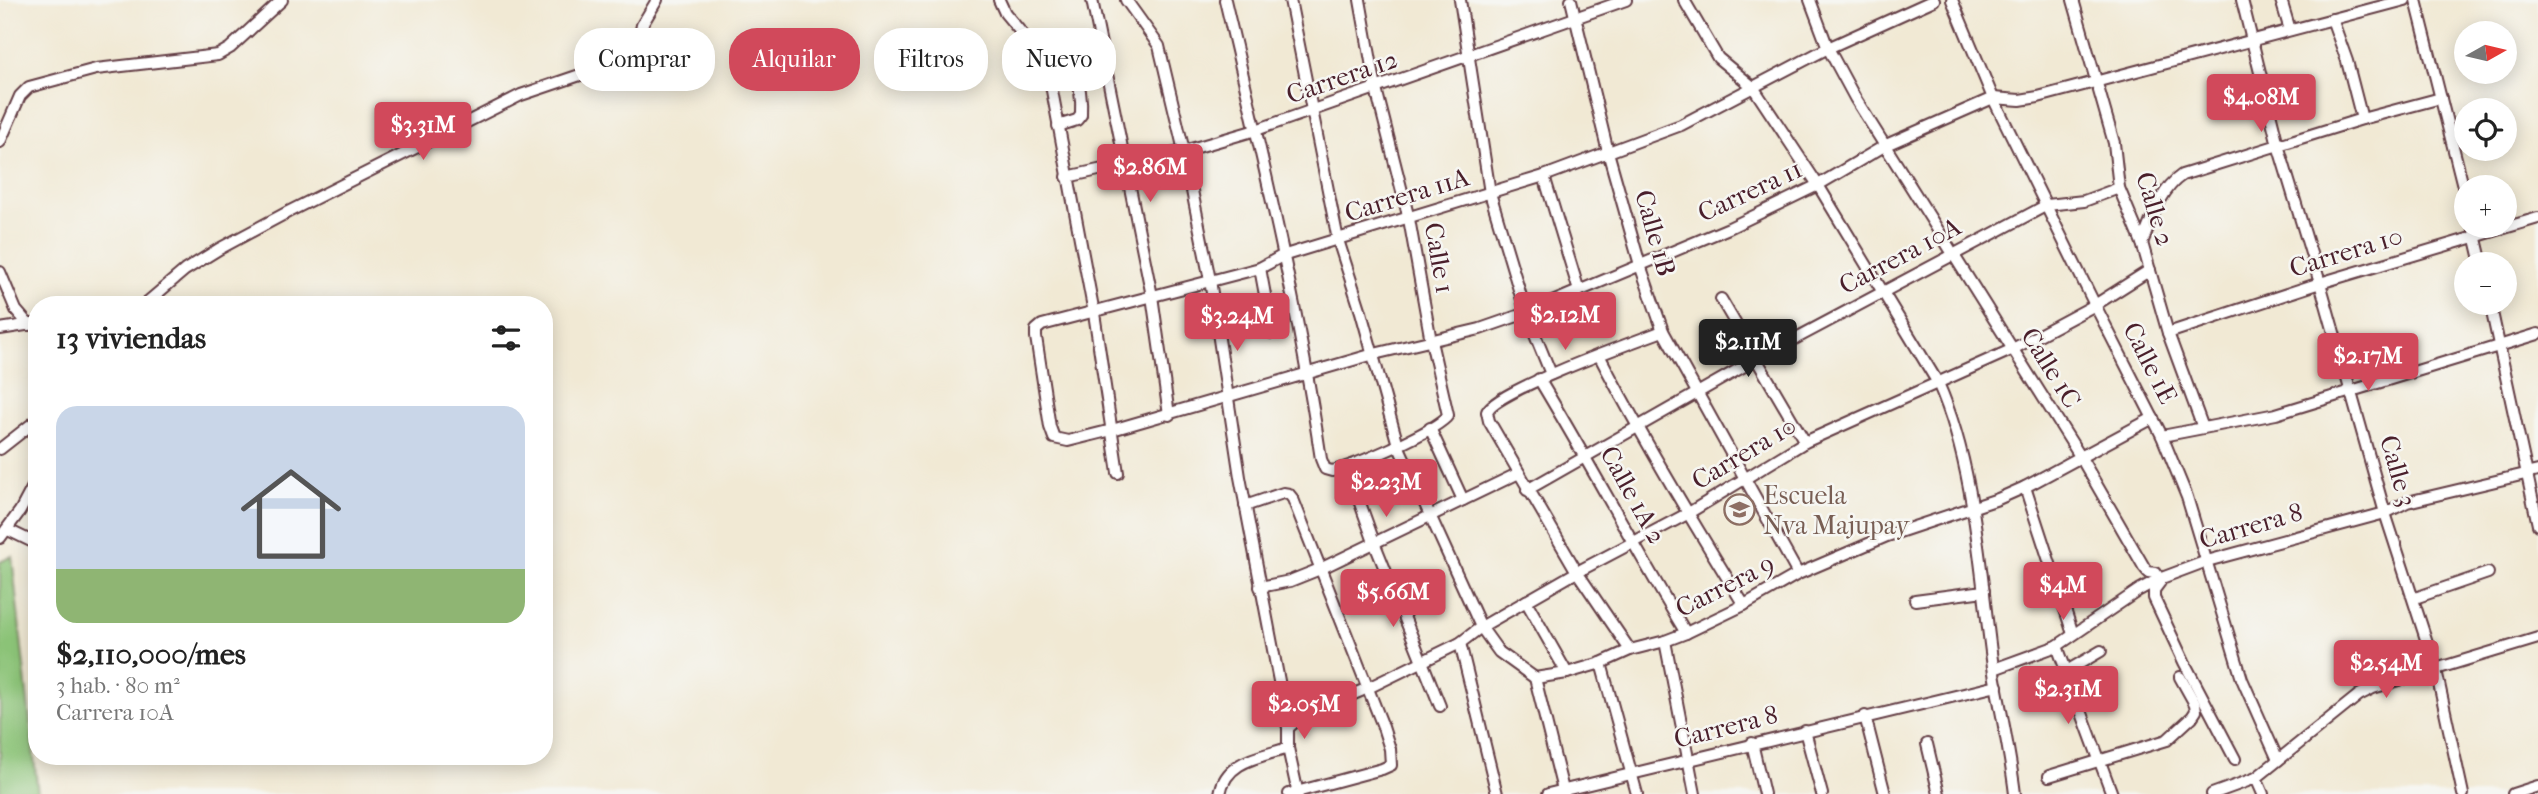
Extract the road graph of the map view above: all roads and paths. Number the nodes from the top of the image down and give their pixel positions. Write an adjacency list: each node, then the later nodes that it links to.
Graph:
1 (282, 0): 39 (street)
2 (657, 0): 69 (street)
3 (999, 0): 23 (street)
4 (1092, 0): 44 (street)
5 (1126, 0): 42 (street)
6 (1225, 0): 38 (street)
7 (1290, 0): 35 (street)
8 (1360, 0): 30 (street, Calle 1)
9 (1460, 0): 27 (street)
10 (1571, 0): 21 (street, Calle 1B)
11 (1626, 0): 21 (street, Carrera 12)
12 (1684, 0): 29 (street)
13 (1810, 0): 26 (street, Calle 1C)
14 (1934, 0): 26 (street, Carrera 11A)
15 (1952, 0): 33 (street, Calle 1E)
16 (2073, 0): 28 (street, Calle 2)
17 (2242, 0): 25 (street, Calle 3)
18 (2281, 0): 24 (street)
19 (2405, 0): 22 (street, Carrera 11)
20 (2416, 0): 34 (street)
21 (1575, 19): 27 (street, Carrera 12); 43 (street, Calle 1B)
22 (2332, 19): 24 (street, Carrera 11); 36 (street)
23 (1018, 28)
24 (2290, 30): 25 (street, Carrera 11)
25 (2253, 39): 28 (street, Carrera 11); 41 (street, Calle 3)
26 (1828, 48): 29 (street, Carrera 11A); 40 (street, Calle 1C)
27 (1467, 56): 30 (street, Carrera 12); 50 (street)
28 (2096, 81): 33 (street, Carrera 11); 49 (street, Calle 2)
29 (1753, 87): 43 (street, Carrera 11A); 48 (street)
30 (1376, 89): 35 (street, Carrera 12); 53 (street, Calle 1)
31 (1052, 91): 37 (street)
32 (1079, 91): 37 (street)
33 (1993, 98): 40 (street, Carrera 11); 51 (street, Calle 1E)
34 (2441, 98): 36 (street); 45 (street)
35 (1314, 112): 38 (street, Carrera 12); 56 (street)
36 (2362, 119): 41 (street)
37 (1058, 126): 47 (street)
38 (1256, 131): 42 (street, Carrera 12); 60 (street)
39 (0, 142)
40 (1886, 145): 48 (street, Carrera 11); 59 (street, Calle 1C)
41 (2278, 145): 57 (street); 66 (street, Calle 3)
42 (1184, 151): 44 (street, Carrera 12); 65 (street)
43 (1608, 152): 46 (street, Carrera 11A); 61 (street, Calle 1B)
44 (1127, 165): 47 (street, Carrera 12); 70 (street)
45 (2460, 175)
46 (1544, 176): 50 (street, Carrera 11A); 67 (street)
47 (1066, 177): 73 (street)
48 (1818, 185): 61 (street, Carrera 11); 68 (street)
49 (2119, 188): 51 (street, Carrera 10A); 57 (street, Calle 2)
50 (1490, 193): 53 (street, Carrera 11A); 74 (street)
51 (2047, 205): 59 (street, Carrera 10A); 72 (street, Calle 1E)
52 (2538, 218): 54 (street, Carrera 10)
53 (1409, 219): 56 (street, Carrera 11A); 83 (street, Calle 1)
54 (2517, 225)
55 (2476, 238): 58 (street); 66 (street, Carrera 10)
56 (1338, 240): 60 (street, Carrera 11A); 86 (street)
57 (2142, 243): 63 (street, Calle 2)
58 (2479, 252)
59 (1954, 253): 68 (street, Carrera 10A); 85 (street, Calle 1C)
60 (1282, 256): 62 (street, Carrera 11A); 89 (street)
61 (1640, 265): 67 (street, Carrera 11); 79 (street, Calle 1B)
62 (1260, 268): 65 (street, Carrera 11A); 80 (street)
63 (2150, 270): 72 (street, Carrera 10); 81 (street, Calle 2)
64 (0, 272): 76 (street)
65 (1210, 280): 70 (street, Carrera 11A); 95 (street)
66 (2320, 283): 81 (street, Carrera 10); 93 (street, Calle 3)
67 (1579, 291): 74 (street, Carrera 11)
68 (1883, 292): 88 (street, Carrera 10A); 92 (street)
69 (154, 296)
70 (1152, 296): 73 (street, Carrera 11A); 96 (street)
71 (1721, 299): 88 (street)
72 (2095, 305): 85 (street, Carrera 10); 97 (street, Calle 1E)
73 (1094, 313): 102 (street); 102 (street, Carrera 11A)
74 (1526, 313): 83 (street, Carrera 11); 90 (street)
75 (2493, 315): 84 (street)
76 (28, 320)
77 (28, 325): 78 (street)
78 (0, 329)
79 (1663, 331): 87 (street); 94 (street, Calle 1B)
80 (1272, 333)
81 (2168, 333): 101 (street, Calle 2)
82 (2538, 334): 84 (street)
83 (1431, 341): 86 (street, Carrera 11); 100 (street, Calle 1)
84 (2500, 346): 93 (street); 110 (street)
85 (2011, 350): 92 (street, Carrera 10); 108 (street, Calle 1C)
86 (1374, 354): 89 (street, Carrera 11); 105 (street)
87 (1599, 355): 90 (street); 99 (street)
88 (1755, 360): 94 (street, Carrera 10A); 104 (street)
89 (1307, 373): 95 (street, Carrera 11); 109 (street)
90 (1551, 374): 91 (street)
91 (1539, 379): 107 (street, Calle 1A 2); 112 (street)
92 (1938, 383): 104 (street, Carrera 10); 119 (street)
93 (2351, 391): 101 (street); 120 (street, Calle 3)
94 (1696, 393): 99 (street, Carrera 10A); 113 (street, Calle 1B)
95 (1228, 396): 96 (street, Carrera 11); 118 (street)
96 (1169, 415): 102 (street, Carrera 11)
97 (2153, 418): 103 (street, Calle 1E); 108 (street, Carrera 9)
98 (28, 427): 106 (street)
99 (1636, 427): 107 (street, Carrera 10A); 121 (street)
100 (1430, 428): 105 (street); 117 (street)
101 (2203, 428): 103 (street)
102 (1112, 430): 111 (street)
103 (2162, 436): 128 (street, Calle 1E)
104 (1805, 442): 113 (street, Carrera 10)
105 (1398, 445): 109 (street); 122 (street)
106 (0, 449)
107 (1585, 455): 115 (street, Carrera 10A); 127 (street, Calle 1A 2)
108 (2080, 456): 114 (street, Carrera 9); 133 (street, Calle 1C)
109 (1347, 467): 126 (street)
110 (2532, 472): 120 (street, Carrera 8); 123 (street)
111 (1118, 473)
112 (1519, 473): 115 (street); 117 (street)
113 (1744, 480): 121 (street, Carrera 10); 132 (street, Calle 1B)
114 (2025, 487): 119 (street, Carrera 9); 142 (street)
115 (1527, 490): 130 (street)
116 (28, 496): 124 (street)
117 (1463, 500): 122 (street)
118 (1245, 506): 129 (street); 134 (street)
119 (1971, 507): 132 (street, Carrera 9); 135 (street)
120 (2385, 513): 128 (street, Carrera 8); 136 (street, Calle 3)
121 (1687, 514): 127 (street, Carrera 10); 139 (street)
122 (1430, 516): 126 (street); 140 (street)
123 (2538, 525)
124 (4, 534): 125 (street)
125 (28, 541)
126 (1374, 542): 129 (street); 149 (street)
127 (1632, 544): 130 (street, Carrera 10); 141 (street, Calle 1A 2)
128 (2207, 561): 133 (street, Carrera 8); 167 (street, Calle 1E)
129 (1320, 569): 134 (street); 158 (street)
130 (1577, 572): 138 (street, Carrera 10); 147 (street)
131 (2488, 573): 136 (street)
132 (1798, 574): 139 (street, Carrera 9)
133 (2157, 580): 142 (street, Carrera 8); 166 (street)
134 (1260, 587): 161 (street)
135 (1984, 591): 137 (street); 151 (street)
136 (2414, 598): 152 (street, Calle 3)
137 (1915, 600)
138 (1526, 601): 140 (street, Carrera 10); 154 (street)
139 (1744, 605): 141 (street, Carrera 9)
140 (1481, 627): 145 (street, Carrera 10); 156 (street)
141 (1686, 633): 144 (street, Carrera 9)
142 (2073, 634): 146 (street, Carrera 8)
143 (2538, 638): 152 (street)
144 (1665, 641): 147 (street, Carrera 9); 168 (street)
145 (1460, 643): 149 (street, Carrera 10); 177 (street)
146 (2057, 646): 151 (street, Carrera 8); 153 (street)
147 (1630, 650): 150 (street, Carrera 9)
148 (2101, 652): 153 (street)
149 (1423, 661): 158 (street, Carrera 10); 159 (street)
150 (1601, 663): 154 (street, Carrera 9); 170 (street)
151 (1993, 668): 157 (street)
152 (2436, 670): 167 (street); 189 (street, Calle 3)
153 (2065, 672): 169 (street)
154 (1567, 673): 156 (street, Carrera 9)
155 (2180, 677): 169 (street)
156 (1535, 678): 174 (street)
157 (1997, 686): 160 (street, Carrera 8); 185 (street)
158 (1368, 688): 161 (street, Carrera 10); 175 (street)
159 (1440, 706)
160 (1865, 716): 162 (street, Carrera 8); 183 (street)
161 (1288, 728): 165 (street)
162 (1805, 731): 163 (street, Carrera 8); 182 (street)
163 (1752, 743): 168 (street, Carrera 8); 181 (street)
164 (1927, 744): 184 (street)
165 (1289, 748): 175 (street); 176 (street)
166 (2235, 759)
167 (2278, 760): 172 (street)
168 (1688, 761): 170 (street, Carrera 8); 180 (street)
169 (2099, 762): 171 (street); 186 (street)
170 (1633, 773): 174 (street, Carrera 8); 179 (street)
171 (2049, 775)
172 (2252, 780): 187 (street); 188 (street)
173 (2538, 786): 190 (street)
174 (1563, 792): 178 (street, Carrera 8)
175 (1295, 793)
176 (1220, 794)
177 (1497, 794)
178 (1548, 794)
179 (1637, 794)
180 (1695, 794)
181 (1764, 794)
182 (1822, 794)
183 (1885, 794)
184 (1939, 794)
185 (2015, 794)
186 (2112, 794)
187 (2212, 794)
188 (2263, 794)
189 (2463, 794)
190 (2513, 794)

